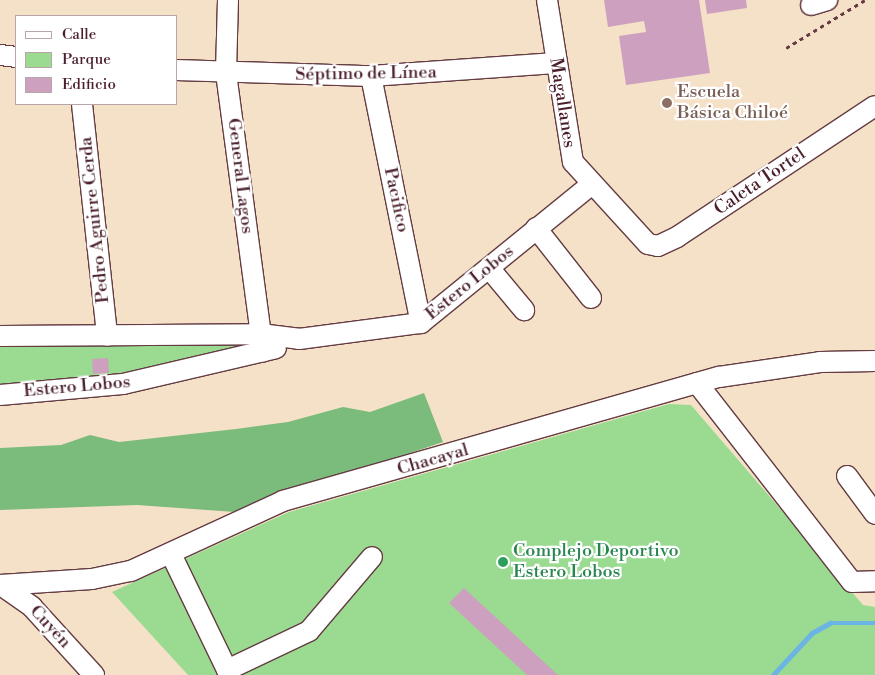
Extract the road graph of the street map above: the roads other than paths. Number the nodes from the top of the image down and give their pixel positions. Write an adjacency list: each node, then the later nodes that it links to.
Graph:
1 (228, 0): 7 (street, General Lagos)
2 (547, 0): 5 (street, Magallanes)
3 (0, 55): 4 (street)
4 (15, 57)
5 (556, 63): 8 (street, Séptimo de Línea); 11 (street, Magallanes)
6 (178, 70): 7 (street, Séptimo de Línea)
7 (226, 73): 8 (street, Séptimo de Línea); 20 (street, General Lagos)
8 (370, 76): 17 (street, Pacifico)
9 (82, 105): 19 (street, Pedro Aguirre Cerda)
10 (875, 106): 13 (street, Caleta Tortel)
11 (591, 185): 12 (street, Estero Lobos); 13 (street, Magallanes)
12 (536, 228): 14 (street, Estero Lobos); 15 (street)
13 (640, 241)
14 (489, 268): 16 (street); 17 (street, Estero Lobos)
15 (591, 298)
16 (524, 310)
17 (421, 323): 20 (street, Estero Lobos)
18 (0, 336): 19 (street, Estero Lobos)
19 (107, 336): 20 (street, Estero Lobos)
20 (262, 343): 23 (street, Estero Lobos)
21 (875, 360): 22 (street, Chacayal)
22 (697, 382): 26 (street, Chacayal); 28 (street)
23 (0, 395)
24 (847, 476): 25 (street)
25 (875, 514)
26 (171, 554): 27 (street); 29 (street, Chacayal)
27 (372, 557)
28 (875, 581)
29 (0, 585): 30 (street, Cuyén)
30 (94, 675)

